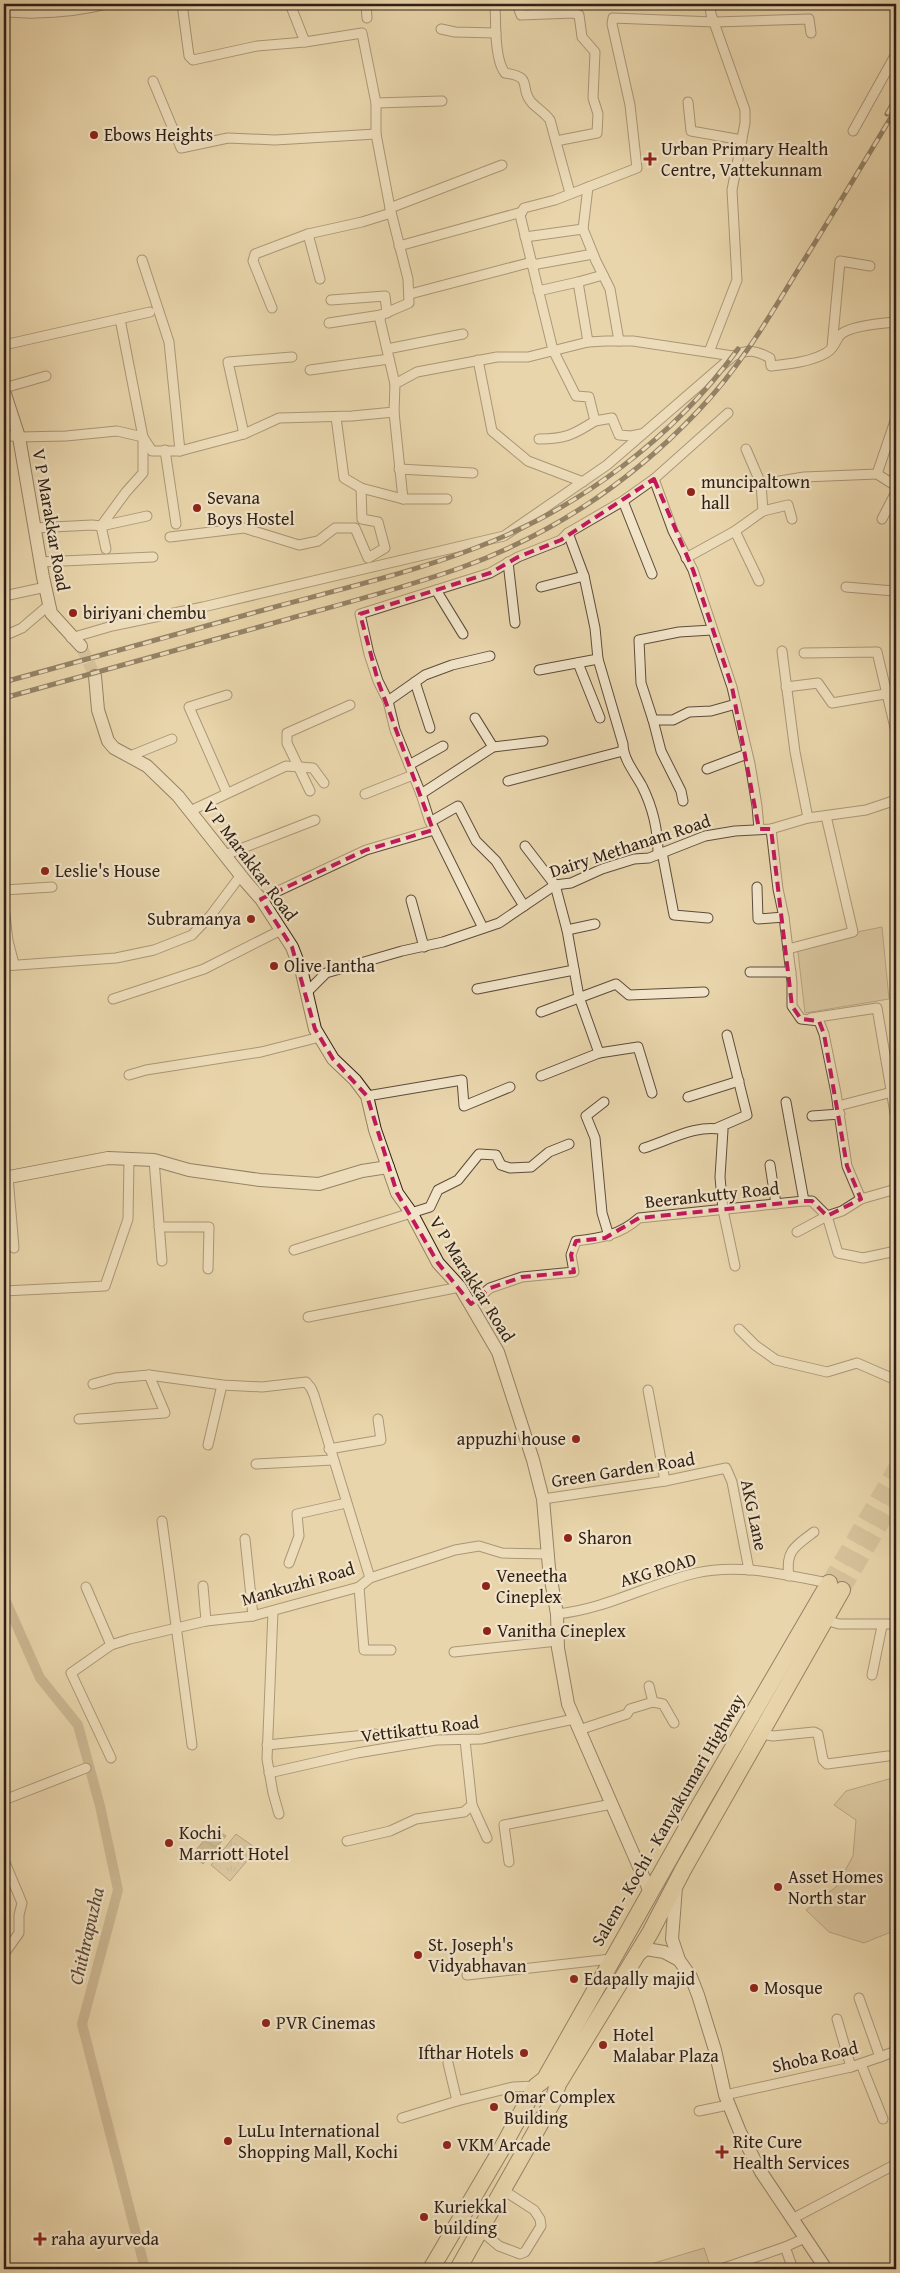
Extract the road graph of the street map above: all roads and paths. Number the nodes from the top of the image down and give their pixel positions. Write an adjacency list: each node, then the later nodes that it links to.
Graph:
1 (107, 4): 8 (street)
2 (182, 4): 14 (street)
3 (290, 4): 14 (street)
4 (366, 4): 9 (street)
5 (495, 4): 12 (street)
6 (517, 4): 23 (street)
7 (710, 4): 10 (street)
8 (4, 13)
9 (367, 18)
10 (714, 22): 13 (street); 22 (street); 25 (street)
11 (441, 29): 12 (street)
12 (496, 33): 23 (street)
13 (811, 33)
14 (305, 42): 19 (street)
15 (896, 54): 20 (street)
16 (154, 81): 21 (street)
17 (442, 100): 19 (street)
18 (688, 102): 22 (street)
19 (376, 104): 21 (street)
20 (852, 131)
21 (376, 134): 27 (street)
22 (742, 140): 56 (street)
23 (556, 142): 26 (street)
24 (502, 166): 27 (street)
25 (588, 186): 26 (street); 29 (street)
26 (570, 193): 28 (street)
27 (390, 211): 30 (street); 32 (street)
28 (522, 212): 31 (street); 32 (street)
29 (583, 228): 31 (street); 33 (street)
30 (308, 234): 38 (street); 43 (street)
31 (525, 237): 35 (street)
32 (399, 246): 41 (street)
33 (593, 254): 35 (street); 37 (street)
34 (142, 260): 78 (street)
35 (532, 264): 40 (street); 41 (street)
36 (870, 266): 54 (street)
37 (603, 275): 39 (street); 50 (street)
38 (320, 279)
39 (578, 282): 40 (street); 51 (street)
40 (538, 291): 55 (street)
41 (410, 294): 45 (street)
42 (331, 300): 45 (street)
43 (272, 308)
44 (150, 312): 46 (street)
45 (384, 314): 48 (street); 53 (street)
46 (120, 319): 52 (street); 74 (street)
47 (896, 322): 54 (street)
48 (329, 323)
49 (463, 334): 53 (street)
50 (619, 341): 51 (street); 56 (street)
51 (588, 342): 55 (street)
52 (4, 345)
53 (387, 348): 59 (street)
54 (831, 349): 57 (street)
55 (553, 350): 60 (street); 69 (street)
56 (709, 352): 57 (street)
57 (734, 356): 71 (street)
58 (292, 357): 70 (street)
59 (389, 359): 61 (street); 63 (street)
60 (478, 360): 63 (street); 83 (street)
61 (310, 370)
62 (46, 376): 64 (street)
63 (395, 384): 65 (street)
64 (4, 390): 73 (street, V P Marakkar Road)
65 (394, 412): 67 (street); 79 (street)
66 (728, 412): 82 (street)
67 (336, 417): 70 (street); 86 (street)
68 (896, 418): 81 (street)
69 (594, 421): 71 (street); 75 (street)
70 (244, 434): 78 (street)
71 (643, 434): 83 (street)
72 (4, 435): 73 (street)
73 (19, 437): 74 (street); 97 (street, V P Marakkar Road)
74 (143, 437): 77 (street); 96 (street)
75 (539, 439)
76 (746, 449): 84 (street)
77 (166, 450): 78 (street); 95 (street)
78 (180, 450)
79 (399, 469): 80 (street); 88 (street)
80 (473, 473)
81 (877, 474): 84 (street); 85 (street)
82 (654, 479): 90 (street); 103 (street)
83 (583, 482): 120 (street)
84 (762, 484): 91 (street)
85 (896, 486)
86 (361, 488): 88 (street); 100 (street)
87 (896, 492): 94 (street)
88 (403, 499): 89 (street)
89 (447, 499)
90 (623, 500): 99 (street); 106 (street)
91 (763, 511): 93 (street); 98 (street)
92 (147, 516): 96 (street)
93 (792, 519)
94 (882, 519)
95 (176, 524)
96 (101, 526): 97 (street); 101 (street)
97 (34, 528): 104 (street, V P Marakkar Road)
98 (735, 531): 103 (street); 108 (street)
99 (568, 533): 105 (street); 107 (street)
100 (170, 536)
101 (106, 549)
102 (153, 557): 104 (street)
103 (686, 558): 117 (street)
104 (40, 562): 110 (street, V P Marakkar Road)
105 (508, 562): 112 (street); 116 (street)
106 (652, 574)
107 (584, 576): 111 (street); 124 (street)
108 (759, 581)
109 (846, 586): 113 (street)
110 (46, 587): 114 (street); 115 (street, V P Marakkar Road)
111 (541, 587)
112 (436, 590): 118 (street); 132 (street)
113 (896, 594)
114 (4, 596)
115 (49, 605): 119 (street); 120 (street, V P Marakkar Road)
116 (515, 622)
117 (712, 630): 133 (street); 137 (street)
118 (463, 634)
119 (4, 636)
120 (76, 642)
121 (782, 651): 129 (street)
122 (804, 653): 130 (street)
123 (490, 656): 128 (street)
124 (598, 659): 125 (street); 144 (street)
125 (578, 663): 126 (street); 136 (street)
126 (539, 670)
127 (95, 676): 146 (street, V P Marakkar Road)
128 (415, 682): 132 (street); 138 (street)
129 (786, 687): 130 (street); 161 (street)
130 (885, 694): 139 (street)
131 (227, 695): 154 (street)
132 (388, 701): 147 (street)
133 (736, 704): 137 (street); 145 (street)
134 (350, 705): 148 (street)
135 (475, 718): 143 (street)
136 (600, 718)
137 (653, 720): 158 (street)
138 (430, 728)
139 (896, 732)
140 (172, 738): 146 (street)
141 (542, 741): 143 (street)
142 (443, 746): 147 (street)
143 (493, 747): 156 (street)
144 (623, 751): 151 (street); 167 (street)
145 (747, 754): 149 (street); 164 (street)
146 (130, 756): 159 (street, V P Marakkar Road)
147 (409, 765): 150 (street)
148 (298, 766): 152 (street); 153 (street); 154 (street)
149 (707, 769)
150 (413, 774): 155 (street); 156 (street)
151 (508, 781)
152 (324, 783)
153 (310, 791)
154 (227, 793): 159 (street)
155 (365, 794)
156 (421, 794): 163 (street)
157 (896, 800): 160 (street, Dairy Methanam Road)
158 (683, 801)
159 (190, 810): 168 (street, V P Marakkar Road)
160 (826, 816): 161 (street, Dairy Methanam Road); 185 (street)
161 (808, 818): 165 (street, Dairy Methanam Road)
162 (315, 820): 168 (street)
163 (432, 826): 174 (street); 177 (street); 181 (street)
164 (759, 829): 165 (street, Dairy Methanam Road); 167 (street, Dairy Methanam Road)
165 (771, 829): 178 (street)
166 (525, 846): 170 (street)
167 (660, 853): 170 (street, Dairy Methanam Road); 179 (street)
168 (225, 855): 169 (street, V P Marakkar Road)
169 (240, 875): 174 (street, V P Marakkar Road); 186 (street)
170 (555, 886): 177 (street, Dairy Methanam Road); 183 (street)
171 (52, 887): 173 (street)
172 (757, 887): 178 (street)
173 (4, 890)
174 (261, 899): 182 (street, V P Marakkar Road)
175 (411, 900): 184 (street)
176 (4, 906): 186 (street)
177 (524, 906): 181 (street, Dairy Methanam Road)
178 (784, 917): 185 (street)
179 (708, 918)
180 (596, 924): 183 (street)
181 (483, 928): 184 (street, Dairy Methanam Road)
182 (281, 930): 193 (street, V P Marakkar Road); 195 (street)
183 (567, 930): 188 (street)
184 (424, 947): 193 (street, Dairy Methanam Road)
185 (788, 949): 190 (street)
186 (14, 964): 187 (street)
187 (4, 966)
188 (574, 970): 191 (street); 194 (street)
189 (750, 972): 190 (street)
190 (791, 972): 197 (street)
191 (477, 989)
192 (704, 992): 194 (street)
193 (306, 993): 199 (street, V P Marakkar Road)
194 (579, 997): 196 (street); 200 (street)
195 (114, 1000)
196 (541, 1012)
197 (801, 1019): 205 (street); 211 (street)
198 (727, 1035): 203 (street)
199 (320, 1037): 201 (street); 207 (street, V P Marakkar Road)
200 (599, 1053): 202 (street); 206 (street)
201 (129, 1074)
202 (541, 1076)
203 (739, 1081): 208 (street); 214 (street)
204 (510, 1087): 207 (street)
205 (892, 1092): 211 (street); 213 (street)
206 (652, 1093)
207 (366, 1096): 220 (street, V P Marakkar Road)
208 (688, 1097)
209 (604, 1102): 231 (street)
210 (786, 1102): 224 (street)
211 (839, 1110): 212 (street); 223 (street)
212 (812, 1116)
213 (896, 1119)
214 (717, 1128): 216 (street); 226 (street)
215 (569, 1144): 227 (street)
216 (644, 1148)
217 (129, 1159): 218 (street); 221 (street); 239 (street)
218 (154, 1160): 220 (street); 229 (street)
219 (770, 1165): 225 (street)
220 (388, 1167): 227 (street, V P Marakkar Road)
221 (6, 1177): 232 (street)
222 (896, 1188): 223 (street)
223 (862, 1199): 228 (street)
224 (804, 1201): 225 (street, Beerankutty Road); 228 (street, Beerankutty Road)
225 (776, 1204): 226 (street, Beerankutty Road)
226 (723, 1210): 231 (street, Beerankutty Road); 236 (street)
227 (412, 1214): 233 (street); 238 (street, V P Marakkar Road)
228 (827, 1216): 230 (street); 234 (street)
229 (159, 1227): 235 (street); 237 (street)
230 (797, 1232)
231 (609, 1236): 240 (street, Beerankutty Road)
232 (14, 1248)
233 (294, 1250)
234 (896, 1251)
235 (162, 1261)
236 (735, 1266)
237 (208, 1269)
238 (460, 1287): 240 (street, V P Marakkar Road); 241 (street)
239 (4, 1290)
240 (471, 1304): 256 (street, V P Marakkar Road)
241 (308, 1317)
242 (739, 1329): 244 (street)
243 (149, 1375): 245 (street); 246 (street); 248 (street)
244 (896, 1380)
245 (93, 1384)
246 (222, 1385): 250 (street); 251 (street)
247 (648, 1390): 255 (street)
248 (79, 1419)
249 (378, 1419): 251 (street)
250 (208, 1446)
251 (330, 1449): 252 (street)
252 (332, 1460): 253 (street); 257 (street)
253 (256, 1464)
254 (726, 1468): 255 (street, Green Garden Road); 263 (street, AKG Lane)
255 (665, 1481): 256 (street, Green Garden Road)
256 (543, 1499): 261 (street, V P Marakkar Road)
257 (346, 1503): 262 (street); 265 (street)
258 (162, 1521): 277 (street)
259 (814, 1532): 264 (street)
260 (245, 1539): 272 (street)
261 (549, 1554): 265 (street, Mankuzhi Road); 271 (street, V P Marakkar Road)
262 (288, 1563)
263 (749, 1570): 264 (street, AKG ROAD); 271 (street, AKG ROAD)
264 (789, 1576): 267 (street, AKG ROAD)
265 (370, 1578): 269 (street, Mankuzhi Road)
266 (203, 1586): 274 (street)
267 (836, 1586): 273 (highway); 305 (highway, Salem - Kochi - Kanyakumari Highway)
268 (86, 1587): 279 (street)
269 (359, 1587): 270 (street, Mankuzhi Road); 280 (street)
270 (273, 1611): 272 (street, Mankuzhi Road); 291 (street)
271 (557, 1614): 278 (street, V P Marakkar Road)
272 (253, 1616): 274 (street, Mankuzhi Road)
273 (826, 1620): 276 (street); 288 (highway)
274 (206, 1621): 277 (street, Mankuzhi Road)
275 (896, 1624): 276 (street)
276 (882, 1626): 282 (street)
277 (177, 1628): 279 (street, Mankuzhi Road); 290 (street)
278 (558, 1641): 281 (street); 286 (street, V P Marakkar Road)
279 (111, 1645): 293 (street, Mankuzhi Road)
280 (391, 1650)
281 (454, 1652)
282 (872, 1675)
283 (649, 1686): 284 (street)
284 (653, 1702): 285 (street); 286 (street, Vettikattu Road)
285 (674, 1723)
286 (577, 1725): 289 (street, Vettikattu Road); 297 (street, V P Marakkar Road)
287 (375, 1734): 291 (street)
288 (761, 1734): 292 (street); 304 (highway)
289 (465, 1740): 295 (street, Vettikattu Road); 298 (street)
290 (192, 1745)
291 (267, 1745): 295 (street)
292 (888, 1756)
293 (111, 1758)
294 (86, 1768): 296 (street)
295 (269, 1773): 299 (street)
296 (4, 1800)
297 (612, 1804): 303 (street); 305 (street, V P Marakkar Road)
298 (472, 1805): 300 (street); 301 (street)
299 (279, 1814)
300 (487, 1838)
301 (347, 1841)
302 (4, 1860): 306 (street)
303 (509, 1862)
304 (684, 1868): 307 (highway); 309 (street)
305 (650, 1892): 308 (highway, Salem - Kochi - Kanyakumari Highway)
306 (4, 1954)
307 (635, 1958): 309 (street); 318 (highway)
308 (611, 1959): 310 (street); 318 (highway, Salem - Kochi - Kanyakumari Highway)
309 (678, 1960): 319 (street)
310 (466, 1975)
311 (859, 1998): 314 (street, Shoba Road)
312 (837, 2019): 317 (street)
313 (896, 2051): 314 (street)
314 (880, 2057): 316 (street, Shoba Road)
315 (448, 2063): 320 (street)
316 (861, 2064): 317 (street, Shoba Road); 323 (street)
317 (852, 2067): 319 (street, Shoba Road)
318 (546, 2083): 320 (street); 325 (highway); 330 (highway)
319 (727, 2100): 321 (street, Shoba Road); 326 (street)
320 (457, 2101): 322 (street)
321 (699, 2111)
322 (402, 2118)
323 (883, 2120)
324 (896, 2164): 326 (street)
325 (503, 2190): 327 (highway); 327 (street)
326 (792, 2218): 328 (street)
327 (480, 2230): 331 (highway)
328 (805, 2238): 329 (street); 334 (street)
329 (785, 2247): 332 (street); 333 (street)
330 (431, 2269)
331 (458, 2269)
332 (721, 2269)
333 (794, 2269)
334 (826, 2269)

